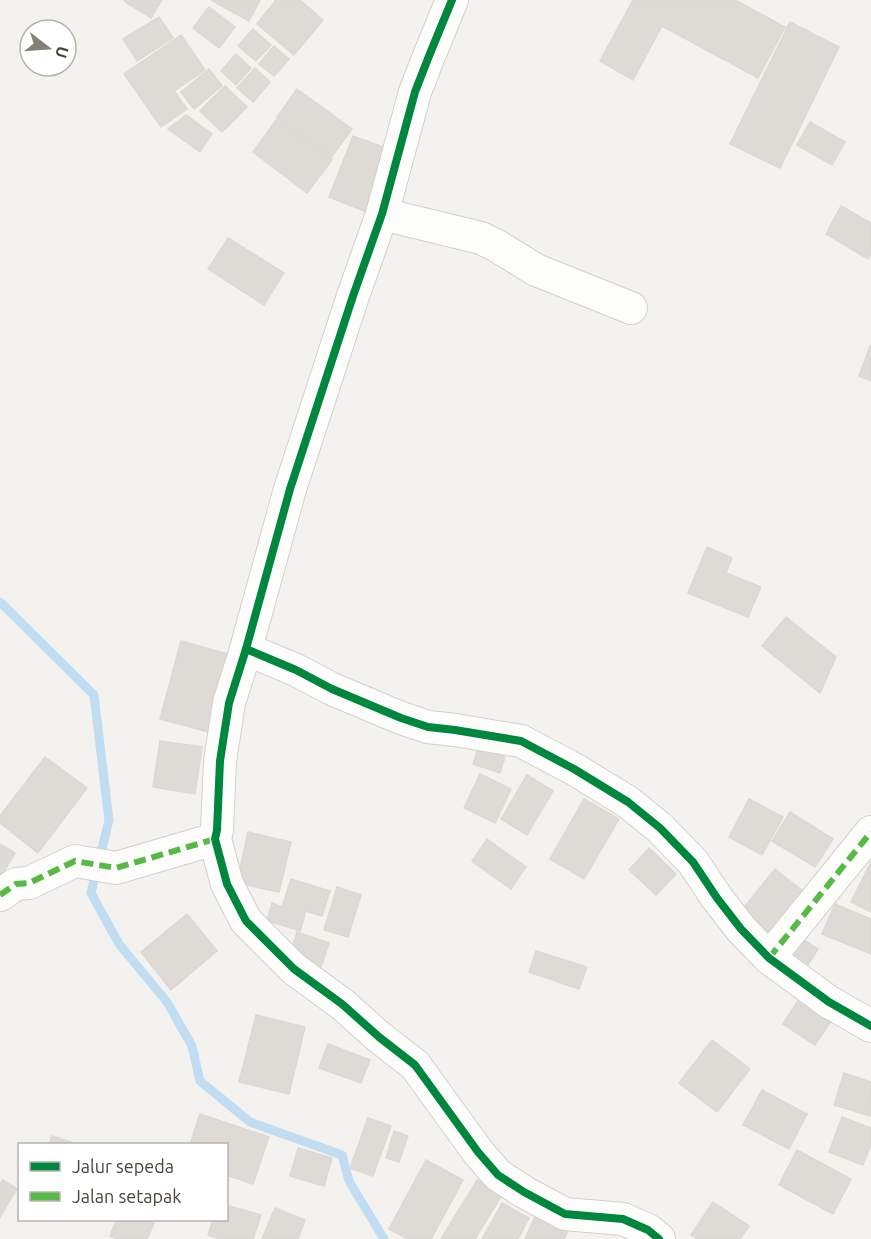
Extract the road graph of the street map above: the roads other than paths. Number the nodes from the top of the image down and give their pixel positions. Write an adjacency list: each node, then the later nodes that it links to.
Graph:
1 (452, 0): 2 (street)
2 (382, 214): 3 (street); 4 (street)
3 (631, 308)
4 (246, 649): 6 (street); 8 (street)
5 (871, 832): 8 (street)
6 (215, 839): 7 (street); 10 (street)
7 (0, 895)
8 (769, 958): 9 (street)
9 (871, 1026)
10 (659, 1239)

